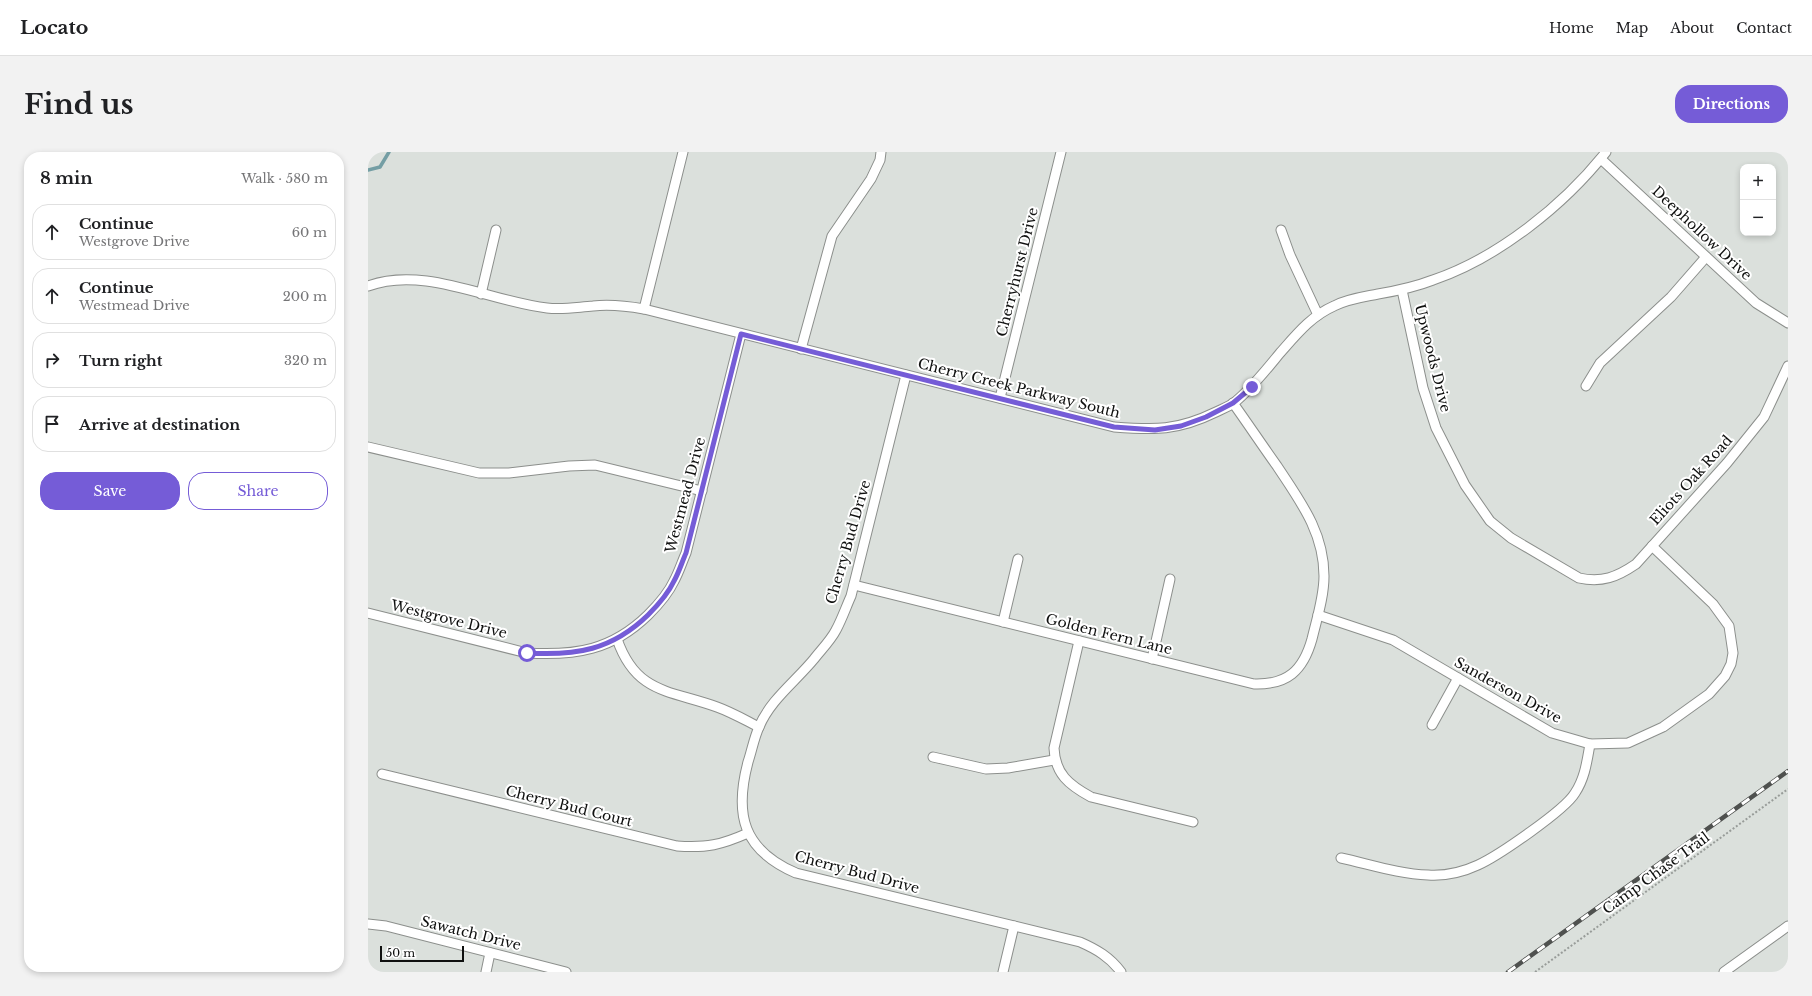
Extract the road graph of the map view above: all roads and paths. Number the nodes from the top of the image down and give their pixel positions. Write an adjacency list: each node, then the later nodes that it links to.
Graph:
1 (683, 152): 11 (street)
2 (881, 152): 15 (street)
3 (1061, 152): 19 (street, Cherryhurst Drive)
4 (1603, 155): 7 (street, Deephollow Drive); 9 (street, Cherry Creek Parkway South)
5 (496, 230): 10 (street)
6 (1281, 230): 12 (street)
7 (1706, 257): 13 (street, Deephollow Drive); 18 (street)
8 (368, 286): 10 (street, Cherry Creek Parkway South)
9 (1402, 290): 12 (street, Cherry Creek Parkway South); 26 (street, Upwoods Drive)
10 (481, 294): 11 (street, Cherry Creek Parkway South)
11 (644, 309): 14 (street, Cherry Creek Parkway South)
12 (1318, 315): 20 (street, Cherry Creek Parkway South)
13 (1788, 323)
14 (741, 334): 15 (street, Cherry Creek Parkway South); 22 (street, Westmead Drive)
15 (801, 349): 17 (street, Cherry Creek Parkway South)
16 (1788, 366): 23 (street, Eliots Oak Road)
17 (906, 375): 19 (street, Cherry Creek Parkway South); 27 (street, Cherry Bud Drive)
18 (1586, 386)
19 (1000, 398): 20 (street, Cherry Creek Parkway South)
20 (1233, 403): 29 (street, Golden Fern Lane)
21 (368, 447): 22 (street)
22 (702, 490): 31 (street, Westmead Drive)
23 (1652, 546): 26 (street, Eliots Oak Road); 37 (street, Sanderson Drive)
24 (1018, 559): 30 (street)
25 (1170, 579): 33 (street)
26 (1587, 580)
27 (854, 585): 30 (street, Golden Fern Lane); 36 (street, Cherry Bud Drive)
28 (368, 613): 31 (street, Westgrove Drive)
29 (1318, 615): 33 (street, Golden Fern Lane); 34 (street, Sanderson Drive)
30 (1003, 622): 32 (street, Golden Fern Lane)
31 (617, 639): 36 (street)
32 (1079, 641): 33 (street, Golden Fern Lane); 39 (street)
33 (1152, 659)
34 (1458, 678): 35 (street); 37 (street, Sanderson Drive)
35 (1432, 725)
36 (759, 727): 43 (street, Cherry Bud Drive)
37 (1590, 744): 44 (street)
38 (932, 757): 39 (street)
39 (1054, 760): 42 (street)
40 (382, 774): 43 (street, Cherry Bud Court)
41 (1788, 789): 53 (path, Camp Chase Trail)
42 (1193, 822)
43 (748, 833): 46 (street, Cherry Bud Drive)
44 (1341, 858)
45 (368, 924): 48 (street, Sawatch Drive)
46 (1014, 926): 51 (street); 52 (street, Cherry Bud Drive)
47 (1788, 926): 54 (street)
48 (490, 953): 49 (street); 50 (street, Sawatch Drive)
49 (486, 972)
50 (566, 972)
51 (1003, 972)
52 (1121, 972)
53 (1535, 972)
54 (1724, 972)

